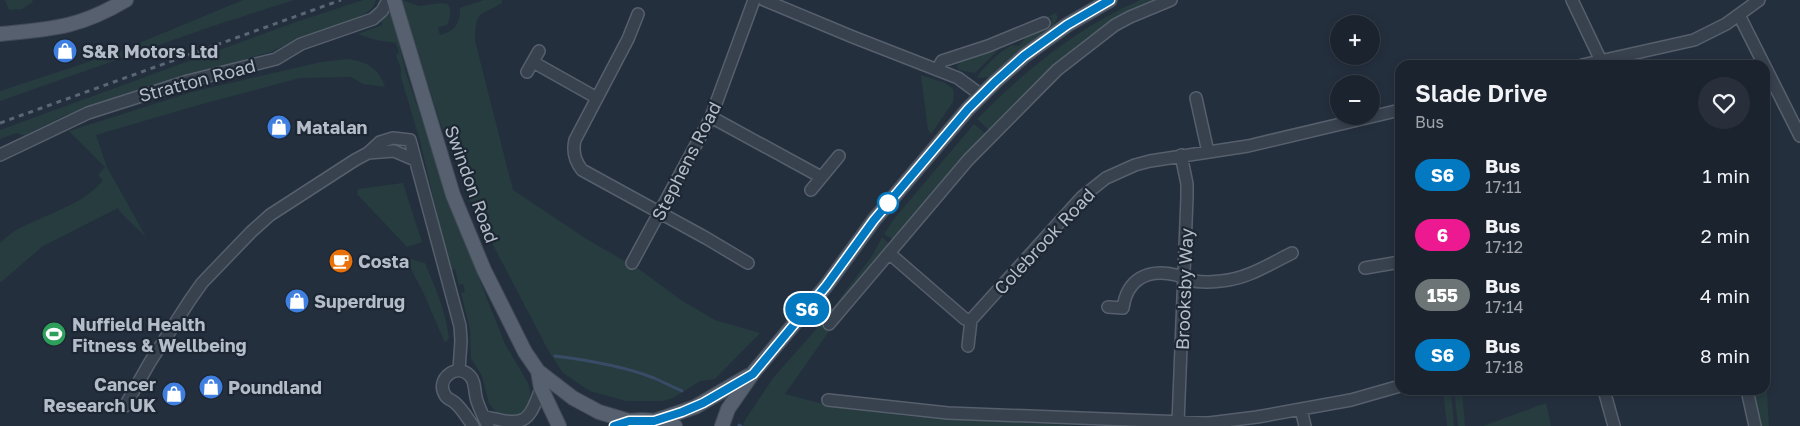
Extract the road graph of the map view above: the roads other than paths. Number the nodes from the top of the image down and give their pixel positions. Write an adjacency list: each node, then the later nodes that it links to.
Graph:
1 (126, 0): 14 (main road)
2 (388, 0): 29 (street, Stratton Road)
3 (394, 0): 48 (main road, Swindon Road)
4 (754, 0): 25 (street, Stephens Road)
5 (764, 0): 10 (street)
6 (1110, 0): 21 (main road)
7 (1171, 0): 37 (street)
8 (1572, 0): 16 (street)
9 (1758, 0): 12 (street)
10 (784, 4): 19 (street)
11 (638, 14): 22 (street)
12 (1739, 15): 17 (street); 18 (street)
13 (1044, 23): 19 (street)
14 (0, 34)
15 (539, 52): 22 (street)
16 (1601, 60)
17 (1614, 60)
18 (1763, 60)
19 (937, 70): 21 (street)
20 (1770, 75): 26 (street)
21 (981, 95): 49 (main road)
22 (598, 98): 35 (street)
23 (1196, 98): 27 (street)
24 (1395, 111): 27 (street, Colebrook Road)
25 (711, 117): 33 (street); 35 (street, Stephens Road)
26 (1800, 136)
27 (1208, 152): 30 (street, Colebrook Road)
28 (368, 153): 32 (street); 32 (street); 59 (street)
29 (0, 155)
30 (1181, 155): 42 (street, Brooksby Way); 44 (street, Colebrook Road)
31 (839, 156): 33 (street)
32 (416, 160): 47 (street)
33 (821, 178): 34 (street)
34 (811, 190)
35 (660, 213): 38 (street, Stephens Road); 39 (street)
36 (1292, 253): 42 (street)
37 (890, 254): 44 (street); 45 (street)
38 (632, 263)
39 (748, 263)
40 (1395, 263): 41 (street)
41 (1365, 268)
42 (1183, 278): 43 (street); 64 (street, Brooksby Way)
43 (1108, 308)
44 (971, 320): 46 (street)
45 (828, 324)
46 (968, 346)
47 (459, 370): 52 (street); 57 (street)
48 (538, 371): 51 (main road, Swindon Road); 62 (main road, Swindon Road)
49 (753, 374): 63 (main road); 70 (main road)
50 (1395, 387): 60 (street)
51 (541, 388): 61 (street); 67 (main road, Swindon Road)
52 (474, 389): 57 (street); 61 (street)
53 (869, 393): 58 (street)
54 (1605, 395): 72 (street)
55 (1748, 395): 73 (street)
56 (828, 400): 58 (street)
57 (454, 402): 66 (street)
58 (868, 405): 64 (street)
59 (125, 406)
60 (1301, 409): 65 (street); 71 (street)
61 (486, 421)
62 (629, 421): 63 (main road); 68 (main road)
63 (654, 421): 69 (main road)
64 (1178, 423): 65 (street)
65 (1208, 425)
66 (473, 426)
67 (560, 426)
68 (613, 426)
69 (675, 426)
70 (722, 426)
71 (1305, 426)
72 (1614, 426)
73 (1755, 426)

